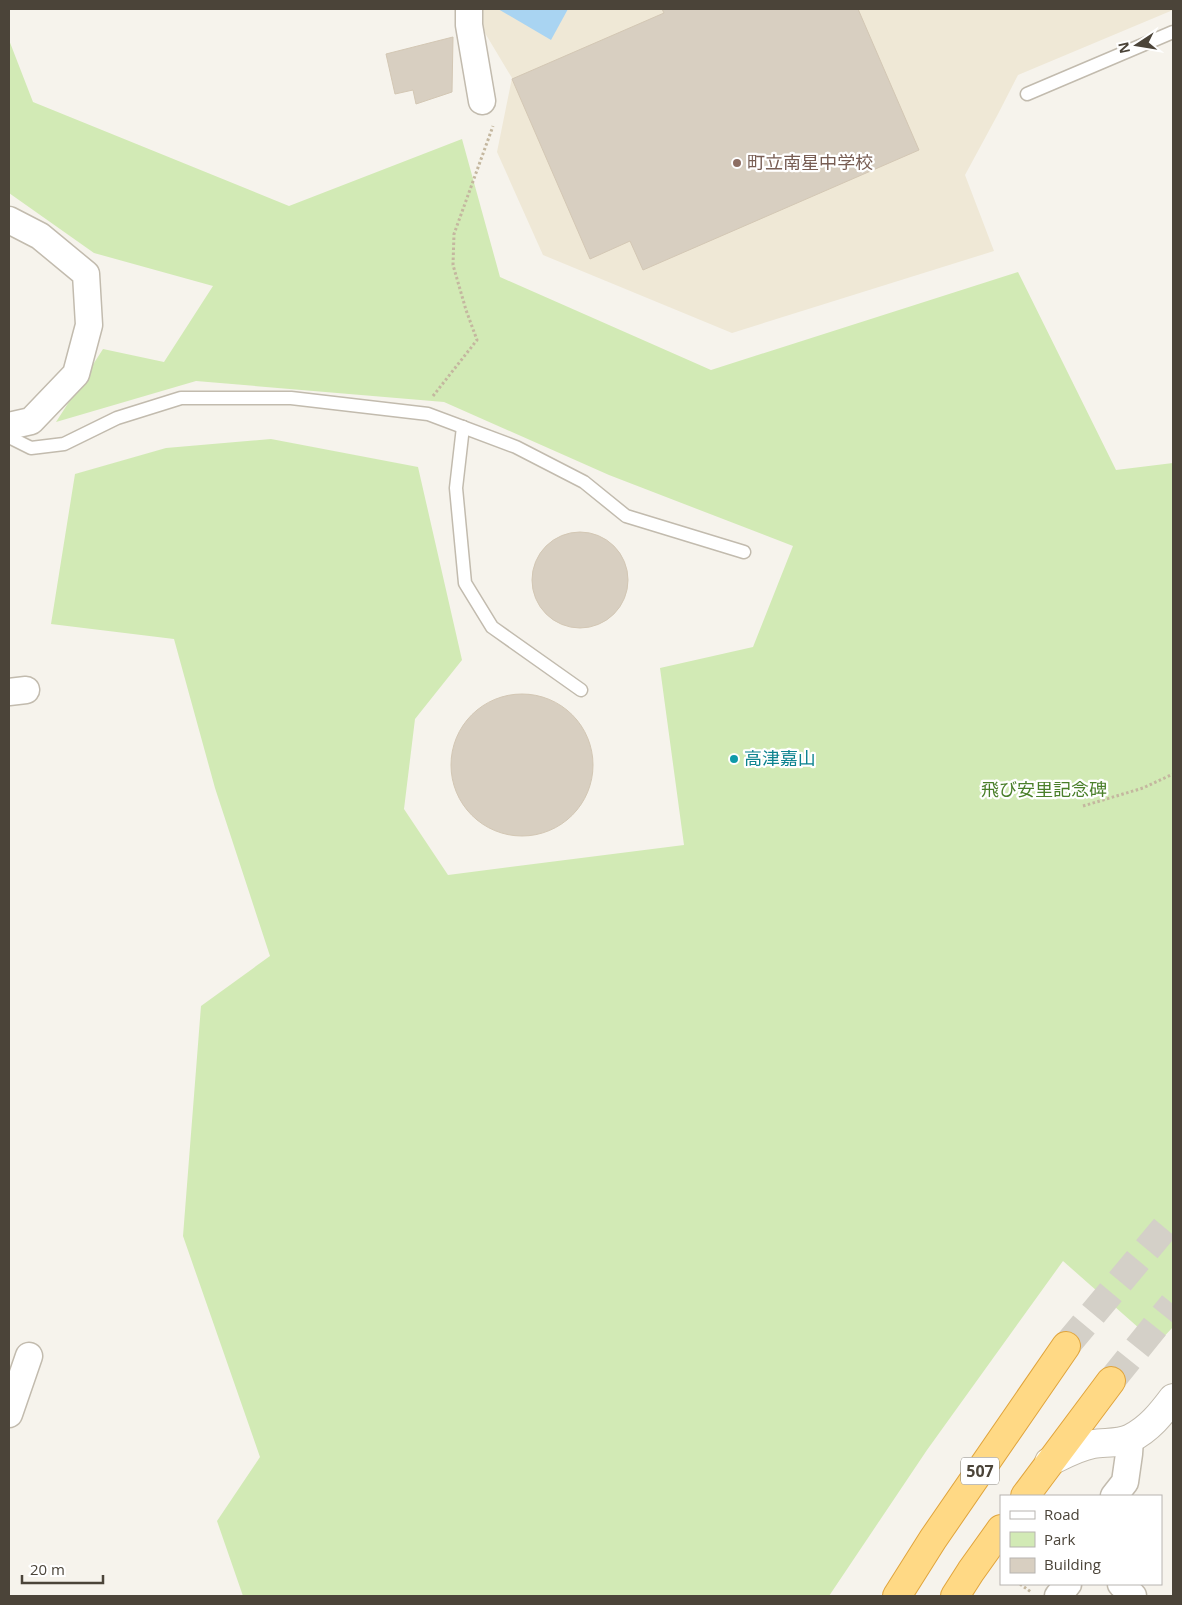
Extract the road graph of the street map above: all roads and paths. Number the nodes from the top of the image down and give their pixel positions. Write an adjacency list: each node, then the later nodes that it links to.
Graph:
1 (469, 9): 4 (street)
2 (1173, 32): 3 (lane)
3 (1027, 94)
4 (482, 101): 6 (path)
5 (9, 220): 7 (street)
6 (419, 413): 8 (lane); 9 (lane)
7 (9, 426)
8 (463, 428): 10 (lane); 11 (lane)
9 (9, 437)
10 (744, 552)
11 (581, 690)
12 (1173, 774): 13 (path)
13 (1083, 806)
14 (1066, 1346): 27 (highway, 507)
15 (29, 1356): 18 (street)
16 (1110, 1381): 20 (highway)
17 (1173, 1398): 19 (street)
18 (9, 1414)
19 (1130, 1439): 20 (street); 22 (street)
20 (1049, 1462): 21 (highway)
21 (1025, 1495)
22 (1115, 1495)
23 (1000, 1530): 28 (highway)
24 (1021, 1585): 29 (path)
25 (1067, 1585): 30 (street)
26 (1122, 1585): 31 (street)
27 (896, 1596)
28 (955, 1596)
29 (1037, 1596)
30 (1058, 1596)
31 (1133, 1596)

